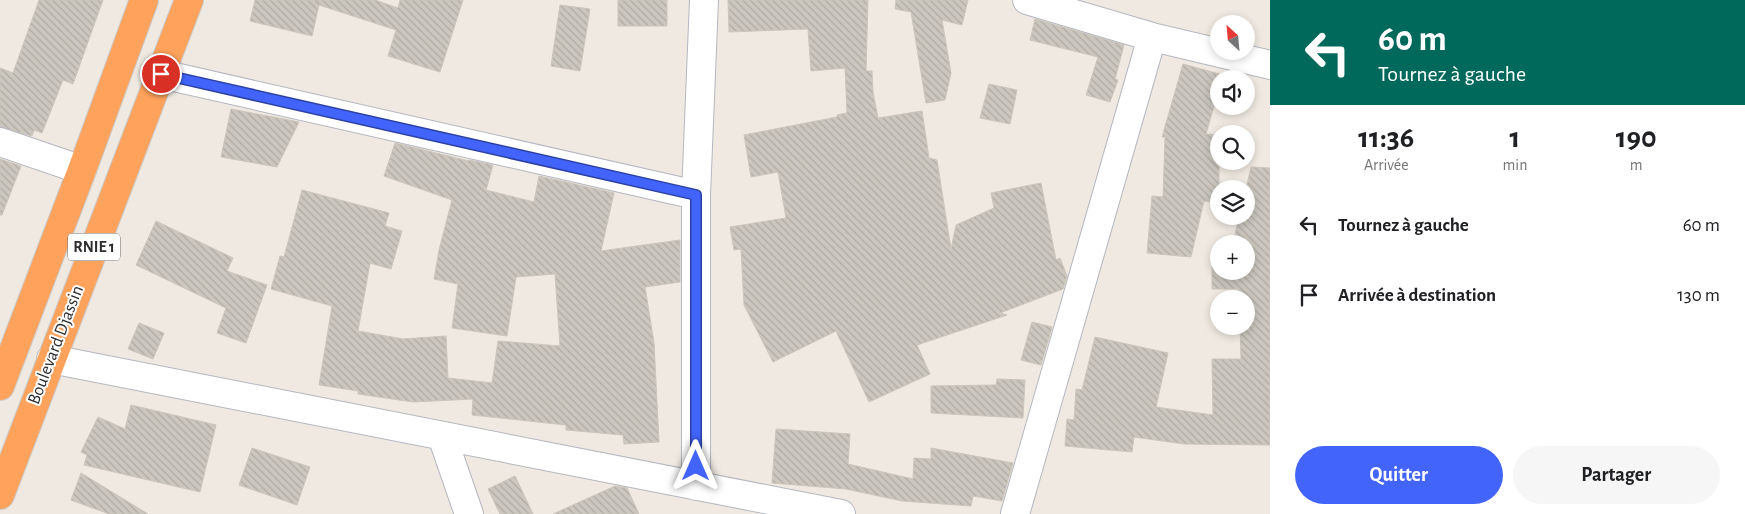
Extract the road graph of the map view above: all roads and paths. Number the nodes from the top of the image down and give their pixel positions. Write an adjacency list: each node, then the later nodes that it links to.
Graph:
1 (144, 0): 9 (highway, RNIE 1)
2 (189, 0): 7 (highway, Boulevard Djassin / RNIE 1)
3 (704, 0): 10 (street)
4 (1027, 0): 5 (street)
5 (1152, 37): 6 (street); 18 (street)
6 (1270, 65)
7 (161, 74): 10 (street); 11 (highway, Boulevard Djassin / RNIE 1)
8 (0, 142): 9 (street)
9 (82, 170): 12 (highway, RNIE 1)
10 (696, 195): 14 (street)
11 (51, 359): 13 (street); 15 (highway, Boulevard Djassin / RNIE 1)
12 (0, 386)
13 (442, 436): 14 (street); 16 (street)
14 (696, 486): 17 (street)
15 (0, 495)
16 (469, 514)
17 (841, 514)
18 (1015, 514)

